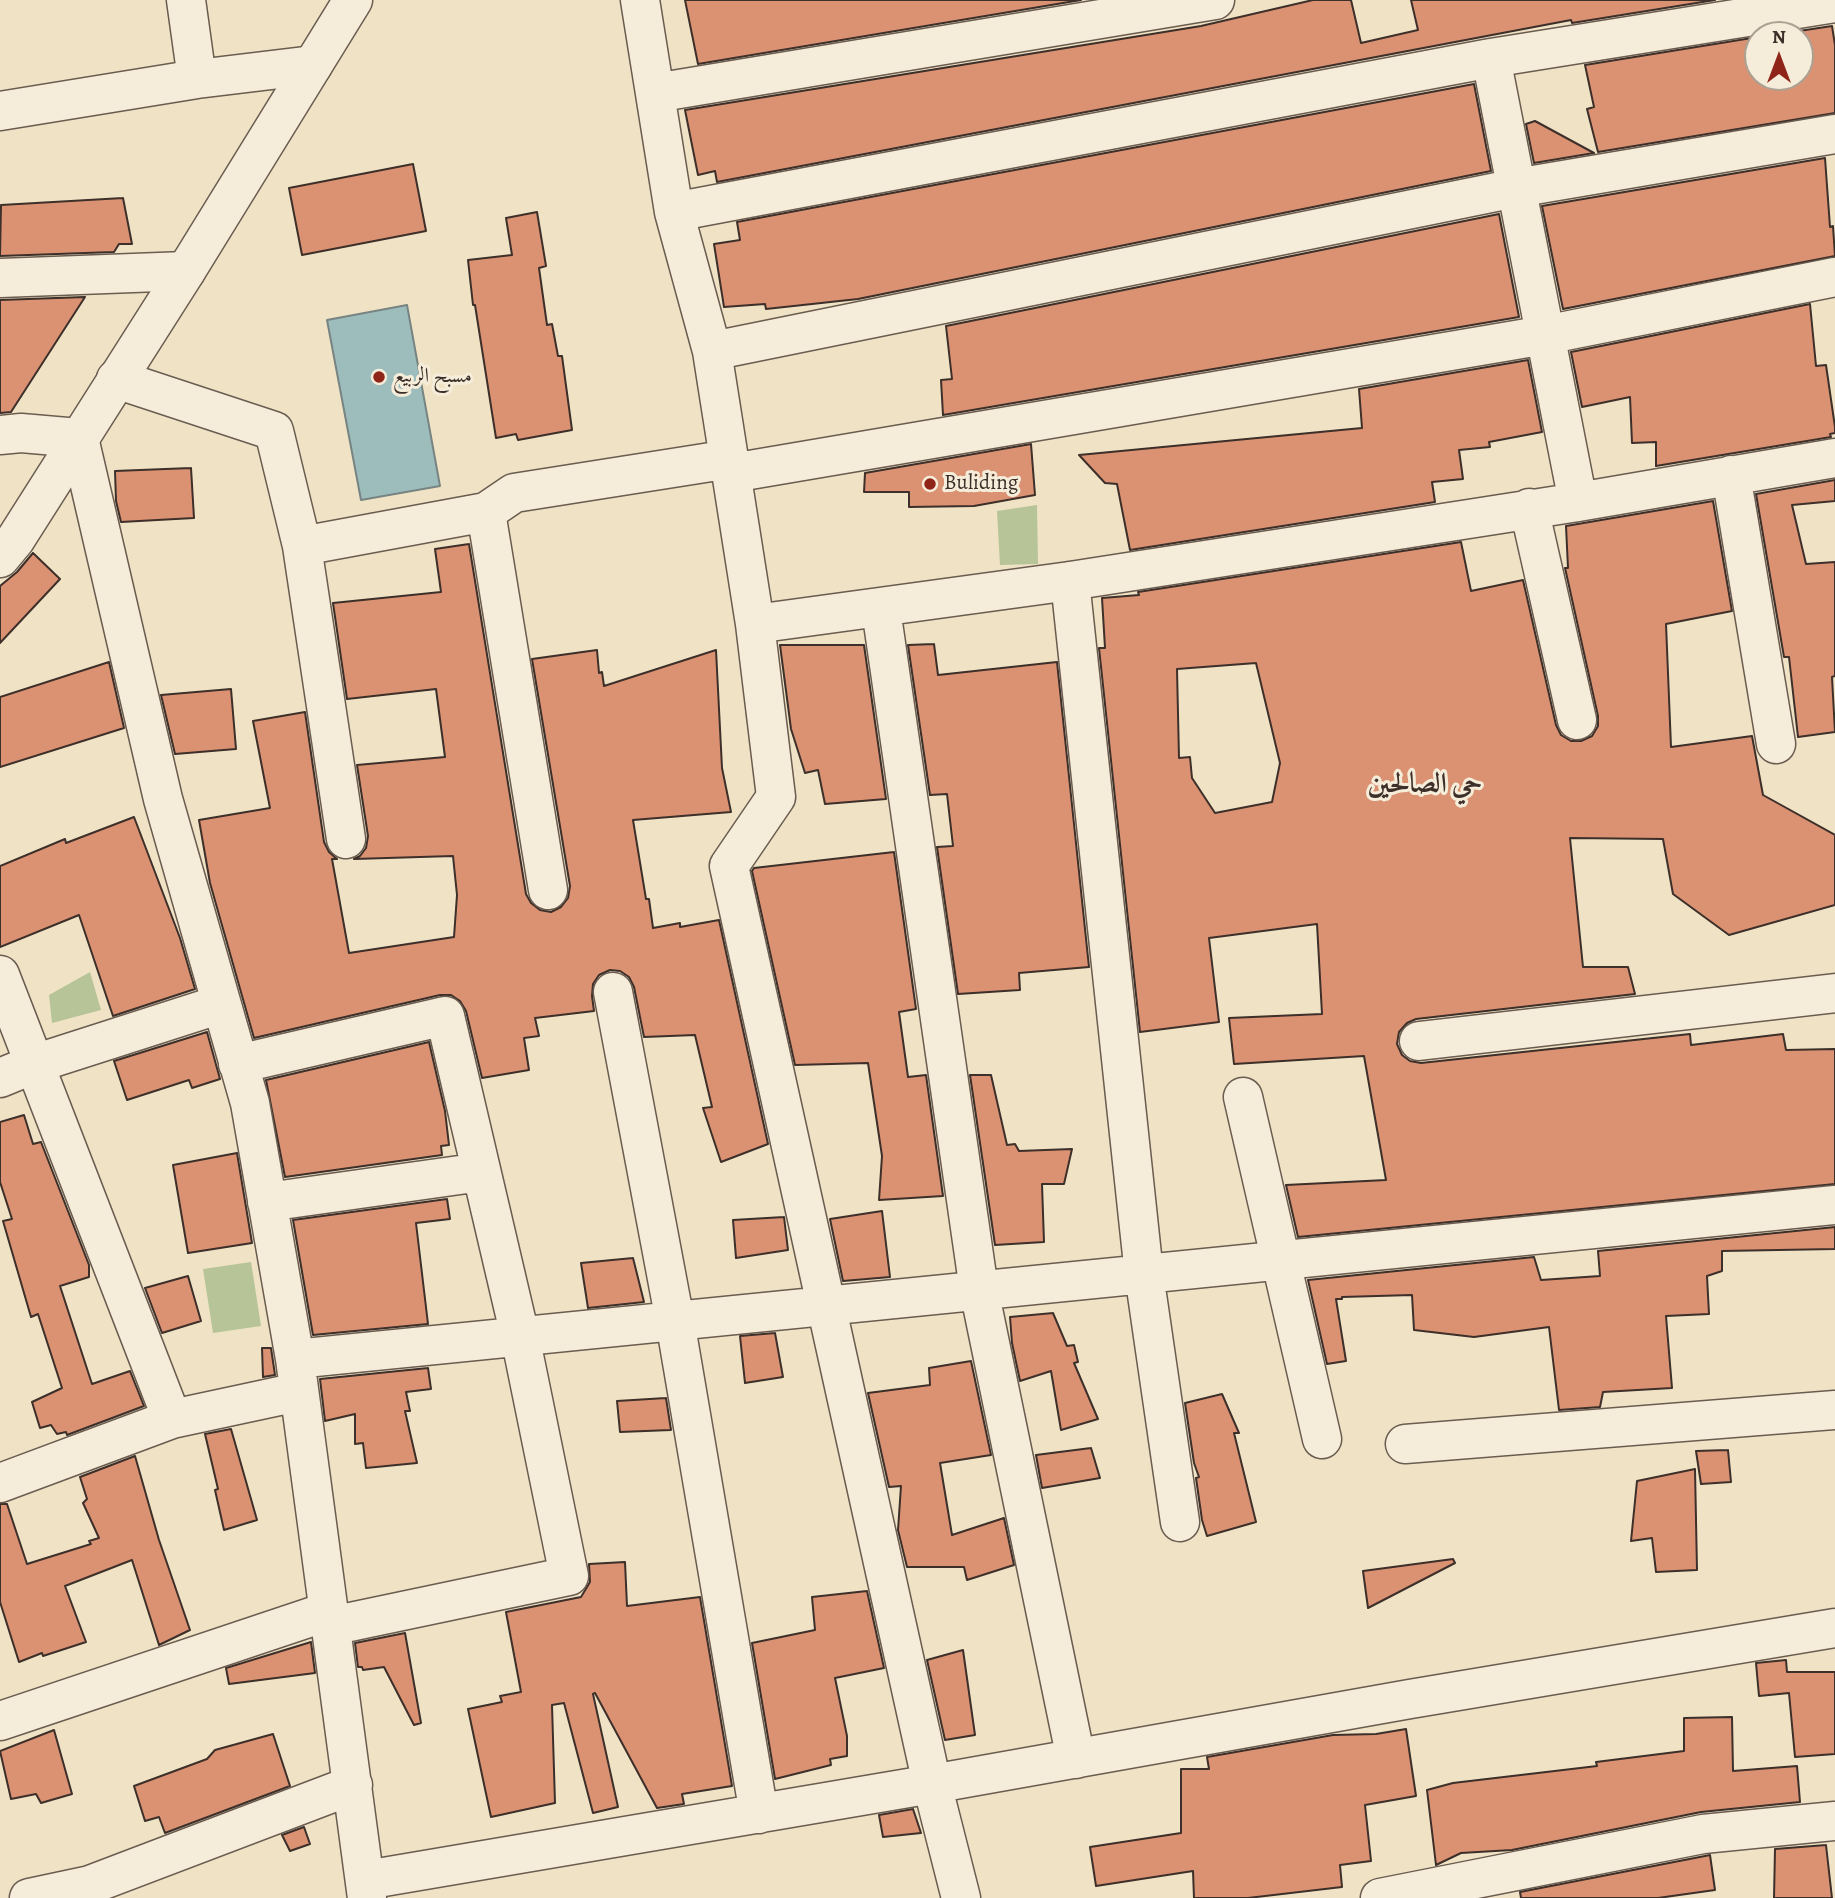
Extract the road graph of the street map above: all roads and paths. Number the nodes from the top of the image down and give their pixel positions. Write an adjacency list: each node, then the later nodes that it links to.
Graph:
1 (186, 0): 9 (street)
2 (354, 0): 8 (street)
3 (640, 0): 10 (street)
4 (1215, 0): 6 (street)
5 (1835, 3): 7 (street)
6 (1115, 9): 10 (street)
7 (1490, 58): 13 (street); 14 (street)
8 (313, 65): 9 (street); 15 (street)
9 (197, 79): 11 (street)
10 (655, 93): 14 (street)
11 (0, 111)
12 (1835, 134): 13 (street)
13 (1516, 188): 18 (street); 19 (street)
14 (674, 212): 19 (street)
15 (186, 271): 17 (street); 20 (street)
16 (1835, 277): 18 (street)
17 (0, 278)
18 (1545, 335): 24 (street); 26 (street)
19 (712, 351): 24 (street)
20 (116, 379): 22 (street); 29 (street)
21 (0, 435): 22 (street)
22 (79, 438): 30 (street); 41 (street)
23 (1835, 457): 25 (street)
24 (731, 466): 28 (street); 33 (street)
25 (1731, 475): 26 (street); 35 (street)
26 (1578, 502): 27 (street)
27 (1529, 508): 31 (street); 34 (street)
28 (486, 512): 29 (street); 37 (street)
29 (302, 546): 36 (street)
30 (0, 558)
31 (1070, 581): 32 (street); 50 (street)
32 (881, 609): 33 (street); 51 (street)
33 (755, 624): 52 (street)
34 (1577, 720)
35 (1776, 744)
36 (346, 839)
37 (548, 890)
38 (0, 975): 44 (street)
39 (613, 992): 53 (street)
40 (1835, 993): 42 (street)
41 (221, 1004): 43 (street); 44 (street)
42 (1419, 1041)
43 (238, 1064): 46 (street); 47 (street)
44 (17, 1071): 57 (street)
45 (1242, 1097): 49 (street)
46 (481, 1172): 47 (street); 54 (street)
47 (267, 1202): 55 (street)
48 (1835, 1205): 49 (street)
49 (1281, 1260): 50 (street); 58 (street)
50 (1144, 1274): 51 (street); 61 (street)
51 (979, 1290): 52 (street); 65 (street)
52 (826, 1306): 53 (street); 66 (street)
53 (675, 1321): 54 (street); 68 (street)
54 (520, 1336): 55 (street); 62 (street)
55 (297, 1376): 57 (street); 62 (street)
56 (1835, 1410): 59 (street)
57 (172, 1419): 60 (street)
58 (1322, 1439)
59 (1405, 1444)
60 (0, 1483)
61 (1180, 1522)
62 (330, 1619): 64 (street); 67 (street)
63 (1835, 1628): 65 (street)
64 (0, 1721)
65 (1076, 1759): 66 (street)
66 (932, 1784): 68 (street); 73 (street)
67 (353, 1786): 70 (street); 71 (street)
68 (759, 1814): 70 (street)
69 (1835, 1821): 74 (street)
70 (366, 1889)
71 (92, 1892): 72 (street)
72 (29, 1898)
73 (961, 1898)
74 (1380, 1898)

